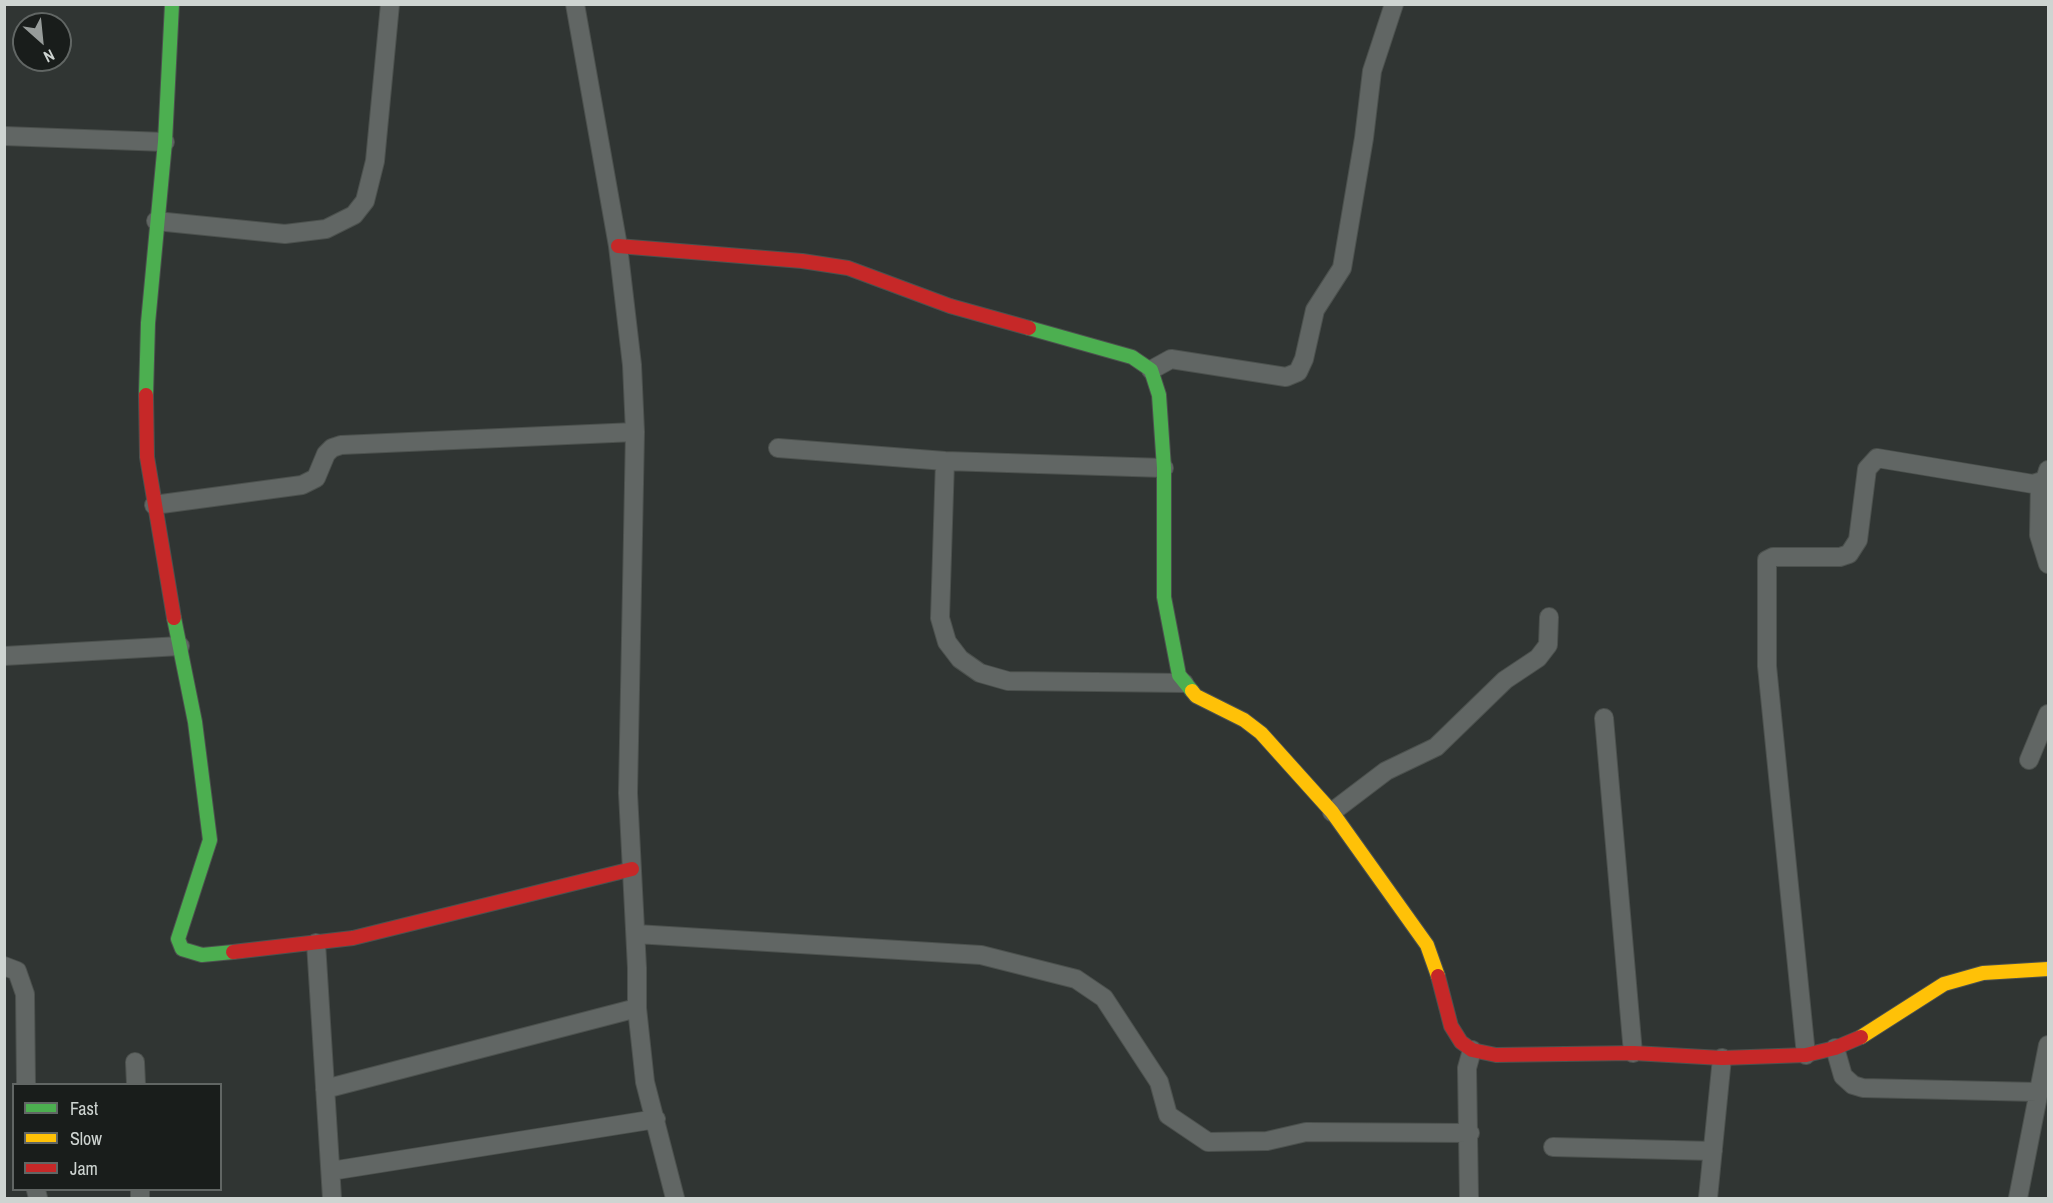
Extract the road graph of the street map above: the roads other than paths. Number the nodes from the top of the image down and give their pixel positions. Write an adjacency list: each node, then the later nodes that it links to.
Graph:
1 (172, 4): 6 (street)
2 (390, 4): 7 (street)
3 (575, 4): 8 (street)
4 (1394, 4): 9 (street)
5 (4, 136): 6 (street)
6 (165, 142): 7 (street)
7 (156, 221): 15 (street)
8 (618, 246): 9 (street); 10 (street)
9 (1151, 370): 13 (street)
10 (635, 432): 15 (street); 25 (street)
11 (778, 448): 12 (street)
12 (945, 461): 13 (street); 20 (street)
13 (1164, 468): 20 (street)
14 (2044, 477): 16 (street); 35 (street)
15 (154, 505): 18 (street)
16 (2049, 564)
17 (1549, 617): 24 (street)
18 (180, 646): 19 (street); 27 (street)
19 (4, 656)
20 (1184, 683): 24 (street)
21 (2049, 714): 23 (street)
22 (1604, 718): 34 (street)
23 (2029, 760)
24 (1332, 812): 33 (street)
25 (632, 869): 26 (street); 27 (street)
26 (636, 934): 30 (street); 43 (street)
27 (316, 943): 40 (street)
28 (4, 966): 38 (street)
29 (2049, 969): 32 (street)
30 (637, 1008): 40 (street); 42 (street)
31 (2049, 1045): 41 (street)
32 (1835, 1048): 35 (street); 41 (street)
33 (1472, 1050): 34 (street); 43 (street)
34 (1633, 1053): 36 (street)
35 (1806, 1055): 36 (street)
36 (1722, 1058): 45 (street)
37 (135, 1062): 39 (street)
38 (26, 1083)
39 (136, 1083)
40 (325, 1089): 46 (street)
41 (2037, 1092): 51 (street)
42 (656, 1119): 46 (street); 48 (street)
43 (1470, 1133): 49 (street)
44 (1553, 1147): 45 (street)
45 (1713, 1151): 50 (street)
46 (331, 1171): 47 (street)
47 (332, 1198)
48 (675, 1198)
49 (1469, 1198)
50 (1708, 1198)
51 (2018, 1198)

